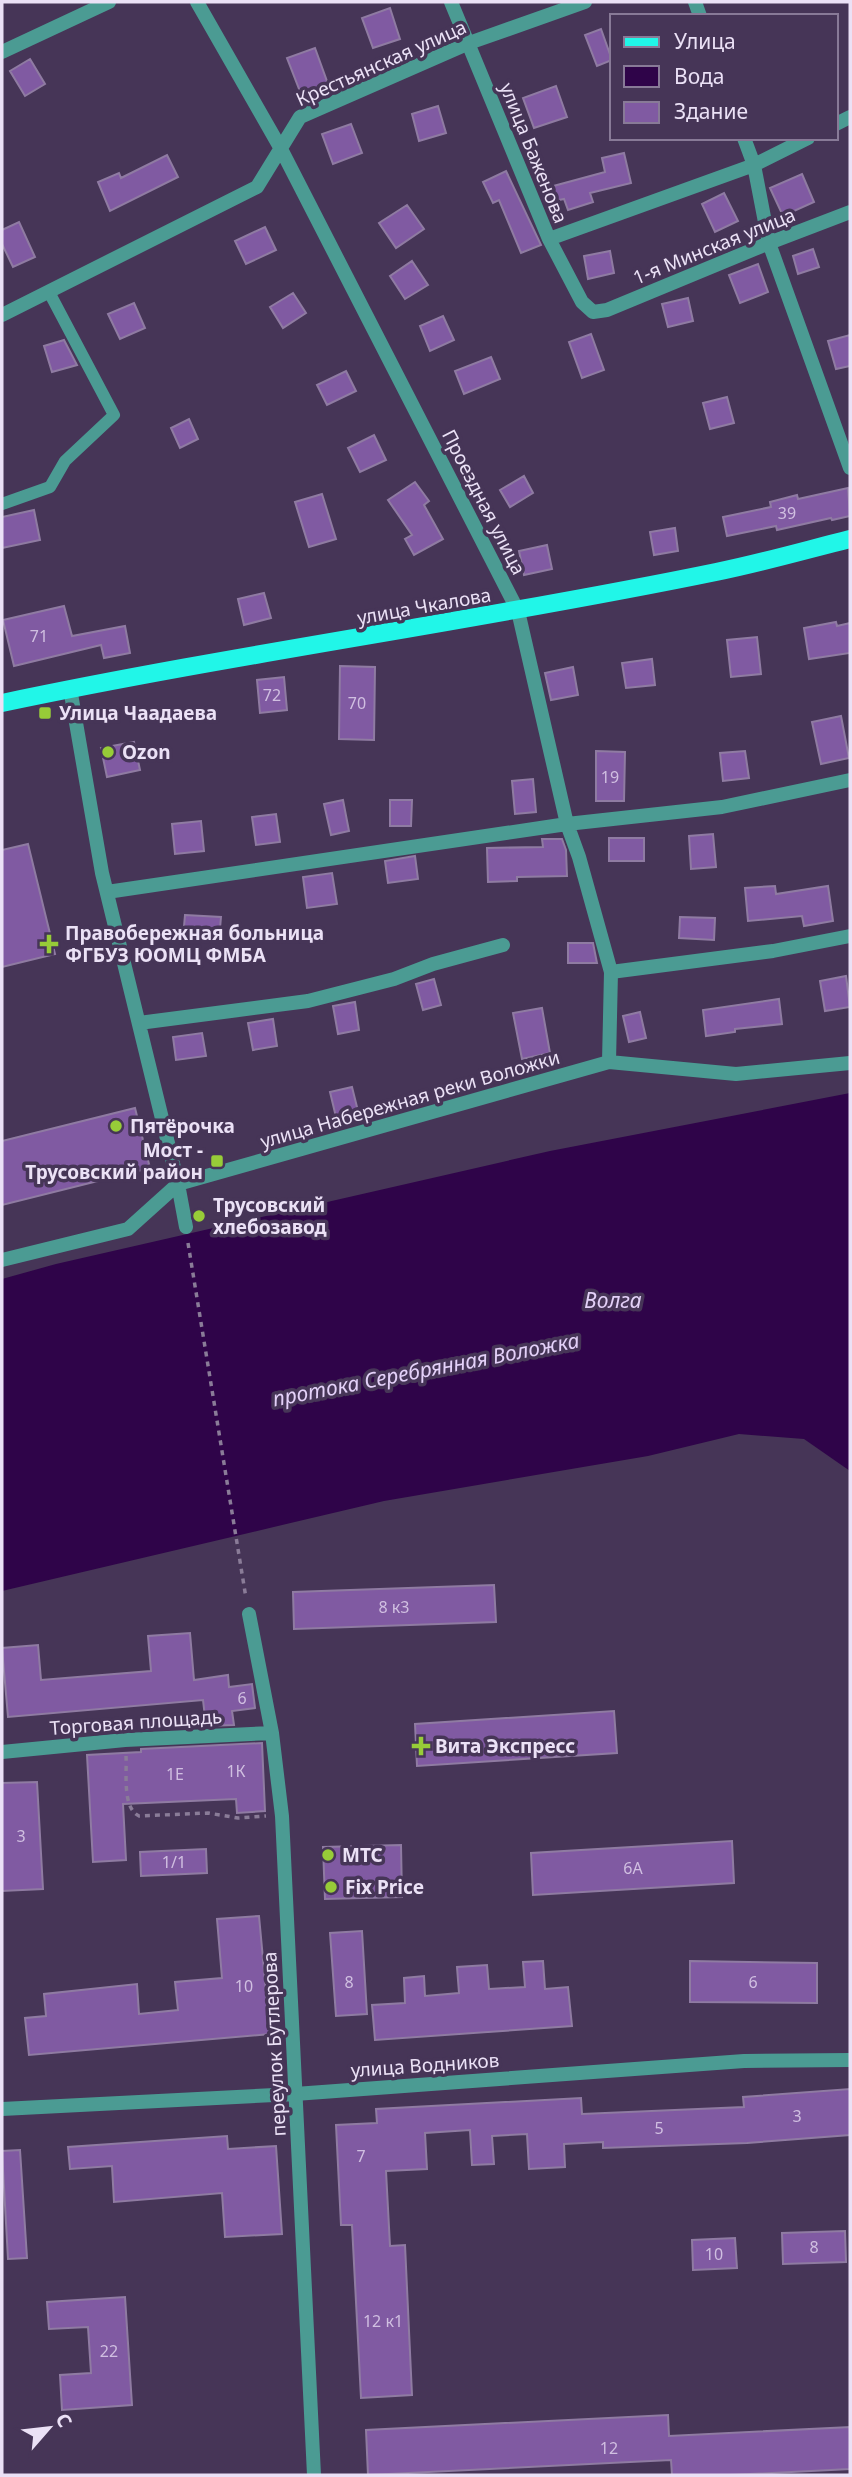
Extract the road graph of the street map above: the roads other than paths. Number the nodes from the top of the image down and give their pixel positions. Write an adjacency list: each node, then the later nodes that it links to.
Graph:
1 (108, 2): 6 (street)
2 (197, 2): 9 (street, Проездная улица)
3 (451, 2): 5 (street, улица Баженова)
4 (585, 2): 5 (street, Крестьянская улица)
5 (468, 43): 9 (street, Крестьянская улица); 12 (street, улица Баженова)
6 (2, 52)
7 (745, 140): 10 (street)
8 (804, 140): 10 (street)
9 (281, 149): 14 (street, Крестьянская улица); 20 (street, Проездная улица)
10 (754, 165): 12 (street); 13 (street)
11 (850, 212): 13 (street, 1-я Минская улица)
12 (549, 239): 15 (street, улица Баженова)
13 (769, 243): 15 (street, 1-я Минская улица); 17 (street)
14 (49, 292): 16 (street, Крестьянская улица); 18 (lane)
15 (593, 312)
16 (2, 315)
17 (850, 468)
18 (2, 504)
19 (850, 539): 20 (main road, улица Чкалова)
20 (518, 611): 21 (main road, улица Чкалова); 24 (street, Проездная улица)
21 (70, 688): 22 (main road, улица Чкалова); 25 (street)
22 (2, 703)
23 (850, 780): 24 (street)
24 (567, 824): 25 (street); 28 (street, Проездная улица)
25 (107, 892): 29 (street)
26 (850, 936): 28 (street)
27 (503, 945): 29 (street)
28 (611, 972): 30 (street, Проездная улица)
29 (138, 1023): 32 (street)
30 (609, 1062): 31 (street, улица Набережная реки Воложки); 32 (street, улица Набережная реки Воложки)
31 (850, 1063)
32 (178, 1184): 33 (street); 34 (street, улица Набережная реки Воложки)
33 (186, 1227)
34 (2, 1260)
35 (249, 1614): 36 (street, переулок Бутлерова)
36 (272, 1733): 37 (street, Торговая площадь); 39 (street, переулок Бутлерова)
37 (2, 1752)
38 (850, 2060): 39 (street, улица Водников)
39 (295, 2094): 40 (street, улица Водников); 41 (street, переулок Бутлерова)
40 (2, 2109)
41 (314, 2475)

